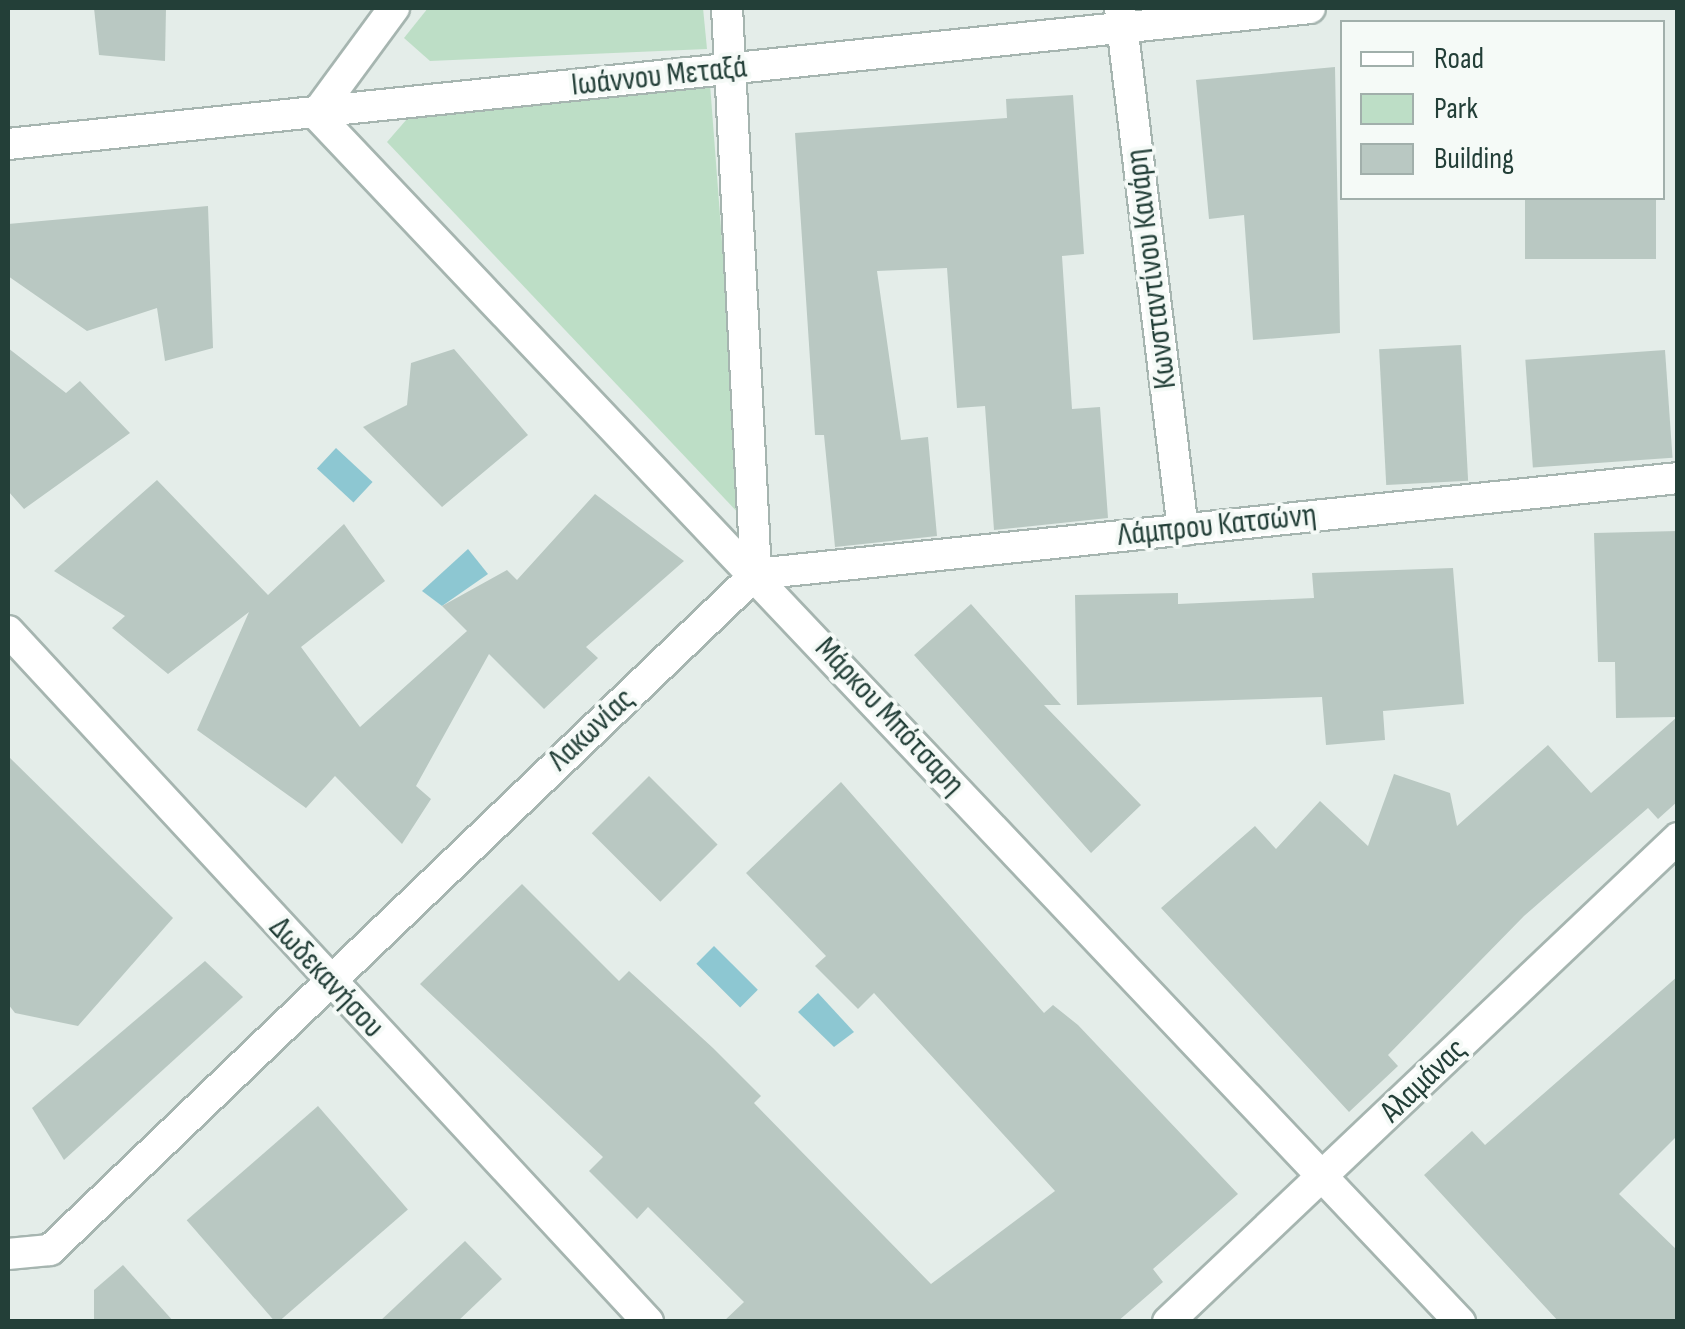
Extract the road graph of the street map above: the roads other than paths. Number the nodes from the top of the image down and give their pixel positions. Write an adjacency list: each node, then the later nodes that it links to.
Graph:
1 (394, 8): 6 (street)
2 (727, 8): 5 (street)
3 (1310, 8): 4 (street, Ιωάννου Μεταξά)
4 (1121, 18): 5 (street, Ιωάννου Μεταξά); 9 (street, Κωνσταντίνου Κανάρη)
5 (731, 70): 6 (street, Ιωάννου Μεταξά); 10 (street)
6 (316, 114): 7 (street, Ιωάννου Μεταξά); 10 (street, Μάρκου Μπότσαρη)
7 (8, 144)
8 (1678, 478): 9 (street, Λάμπρου Κατσώνη)
9 (1183, 530): 10 (street, Λάμπρου Κατσώνη)
10 (756, 574): 13 (street, Λακωνίας); 14 (street, Μάρκου Μπότσαρη)
11 (8, 631): 13 (street, Δωδεκανήσου)
12 (1678, 838): 14 (street, Αλαμάνας)
13 (327, 980): 15 (street, Λακωνίας); 16 (street, Δωδεκανήσου)
14 (1322, 1178): 17 (street, Αλαμάνας); 18 (street, Μάρκου Μπότσαρη)
15 (8, 1254)
16 (648, 1322)
17 (1168, 1322)
18 (1460, 1322)

